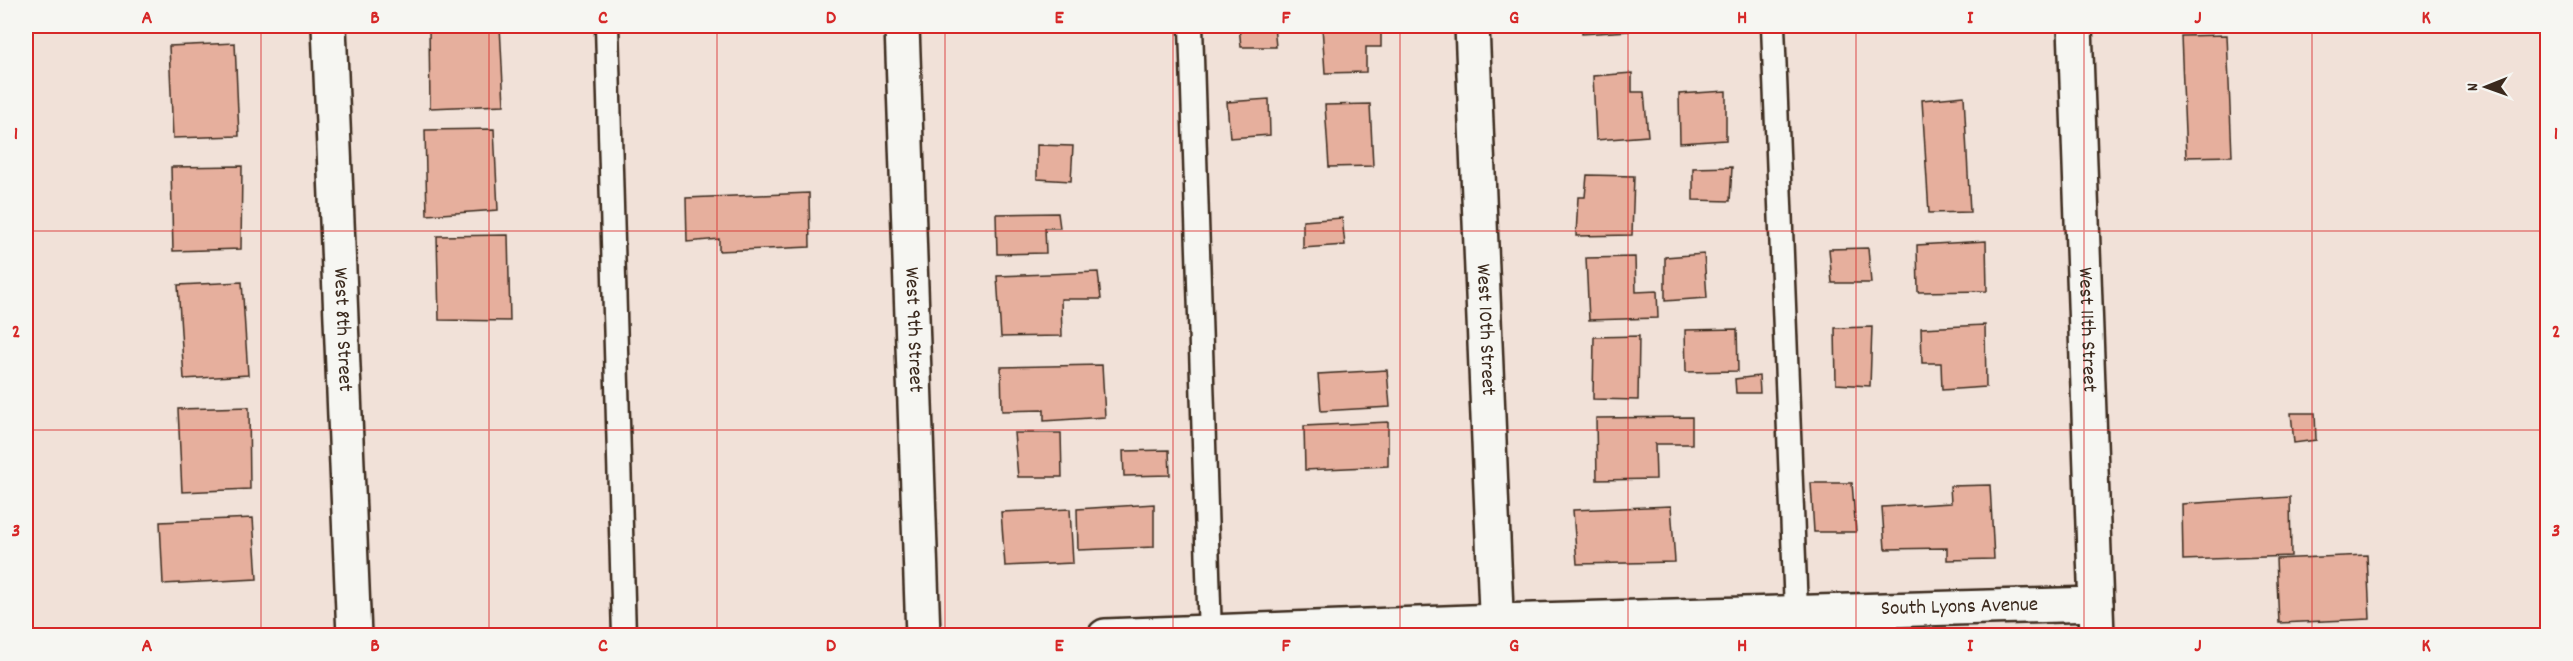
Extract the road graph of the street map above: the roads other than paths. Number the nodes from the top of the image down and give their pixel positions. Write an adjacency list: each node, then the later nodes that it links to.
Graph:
1 (329, 26): 12 (street, West 8th Street)
2 (607, 26): 13 (lane)
3 (902, 26): 14 (street, West 9th Street)
4 (1191, 26): 11 (lane)
5 (1472, 26): 10 (street, West 10th Street)
6 (1773, 26): 9 (lane)
7 (2075, 26): 8 (street, West 11th Street)
8 (2096, 620): 9 (street, South Lyons Avenue)
9 (1796, 624): 10 (street, South Lyons Avenue)
10 (1496, 628): 11 (street, South Lyons Avenue)
11 (1210, 634): 15 (street, South Lyons Avenue)
12 (354, 636)
13 (624, 636)
14 (923, 636)
15 (1105, 636)

